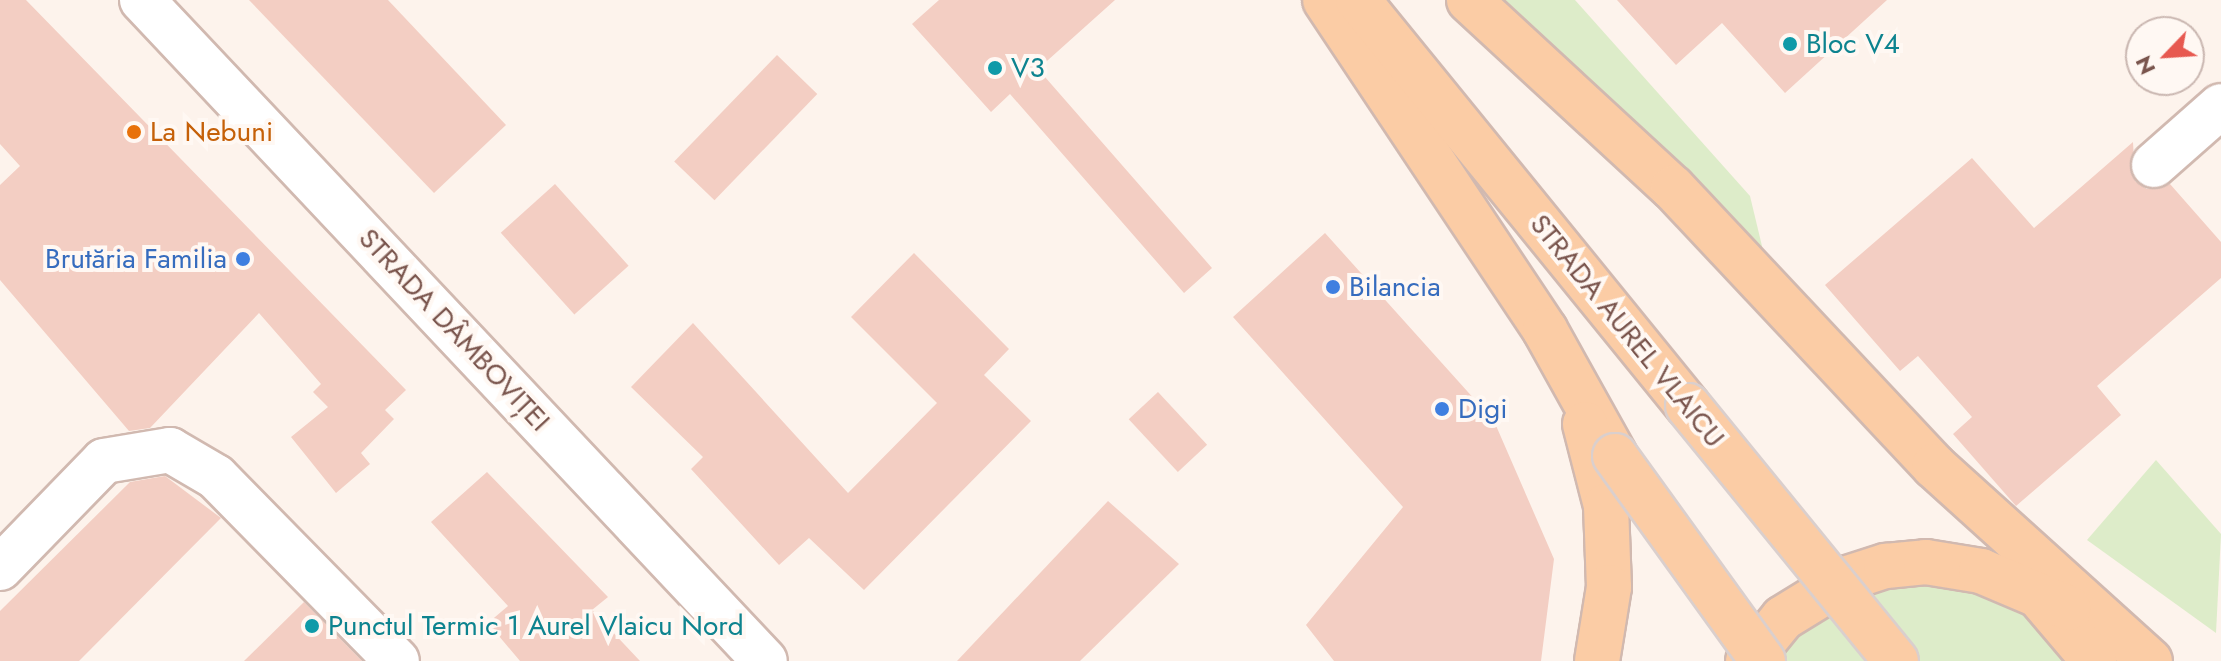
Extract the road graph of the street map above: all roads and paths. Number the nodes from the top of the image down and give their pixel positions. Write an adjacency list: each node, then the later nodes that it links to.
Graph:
1 (142, 0): 12 (street, STRADA DÂMBOVIȚEI)
2 (1325, 0): 7 (main road)
3 (1358, 0): 17 (main road, STRADA AUREL VLAICU, bridge)
4 (1469, 0): 10 (main road)
5 (2221, 106): 6 (street)
6 (2154, 165)
7 (1545, 330): 13 (main road); 16 (main road, bridge)
8 (0, 568): 11 (street)
9 (1783, 618): 10 (main road); 14 (main road); 15 (main road)
10 (2101, 645): 18 (main road)
11 (397, 661)
12 (765, 661)
13 (1597, 661)
14 (1748, 661)
15 (1754, 661)
16 (1763, 661)
17 (1896, 661)
18 (2150, 661)

